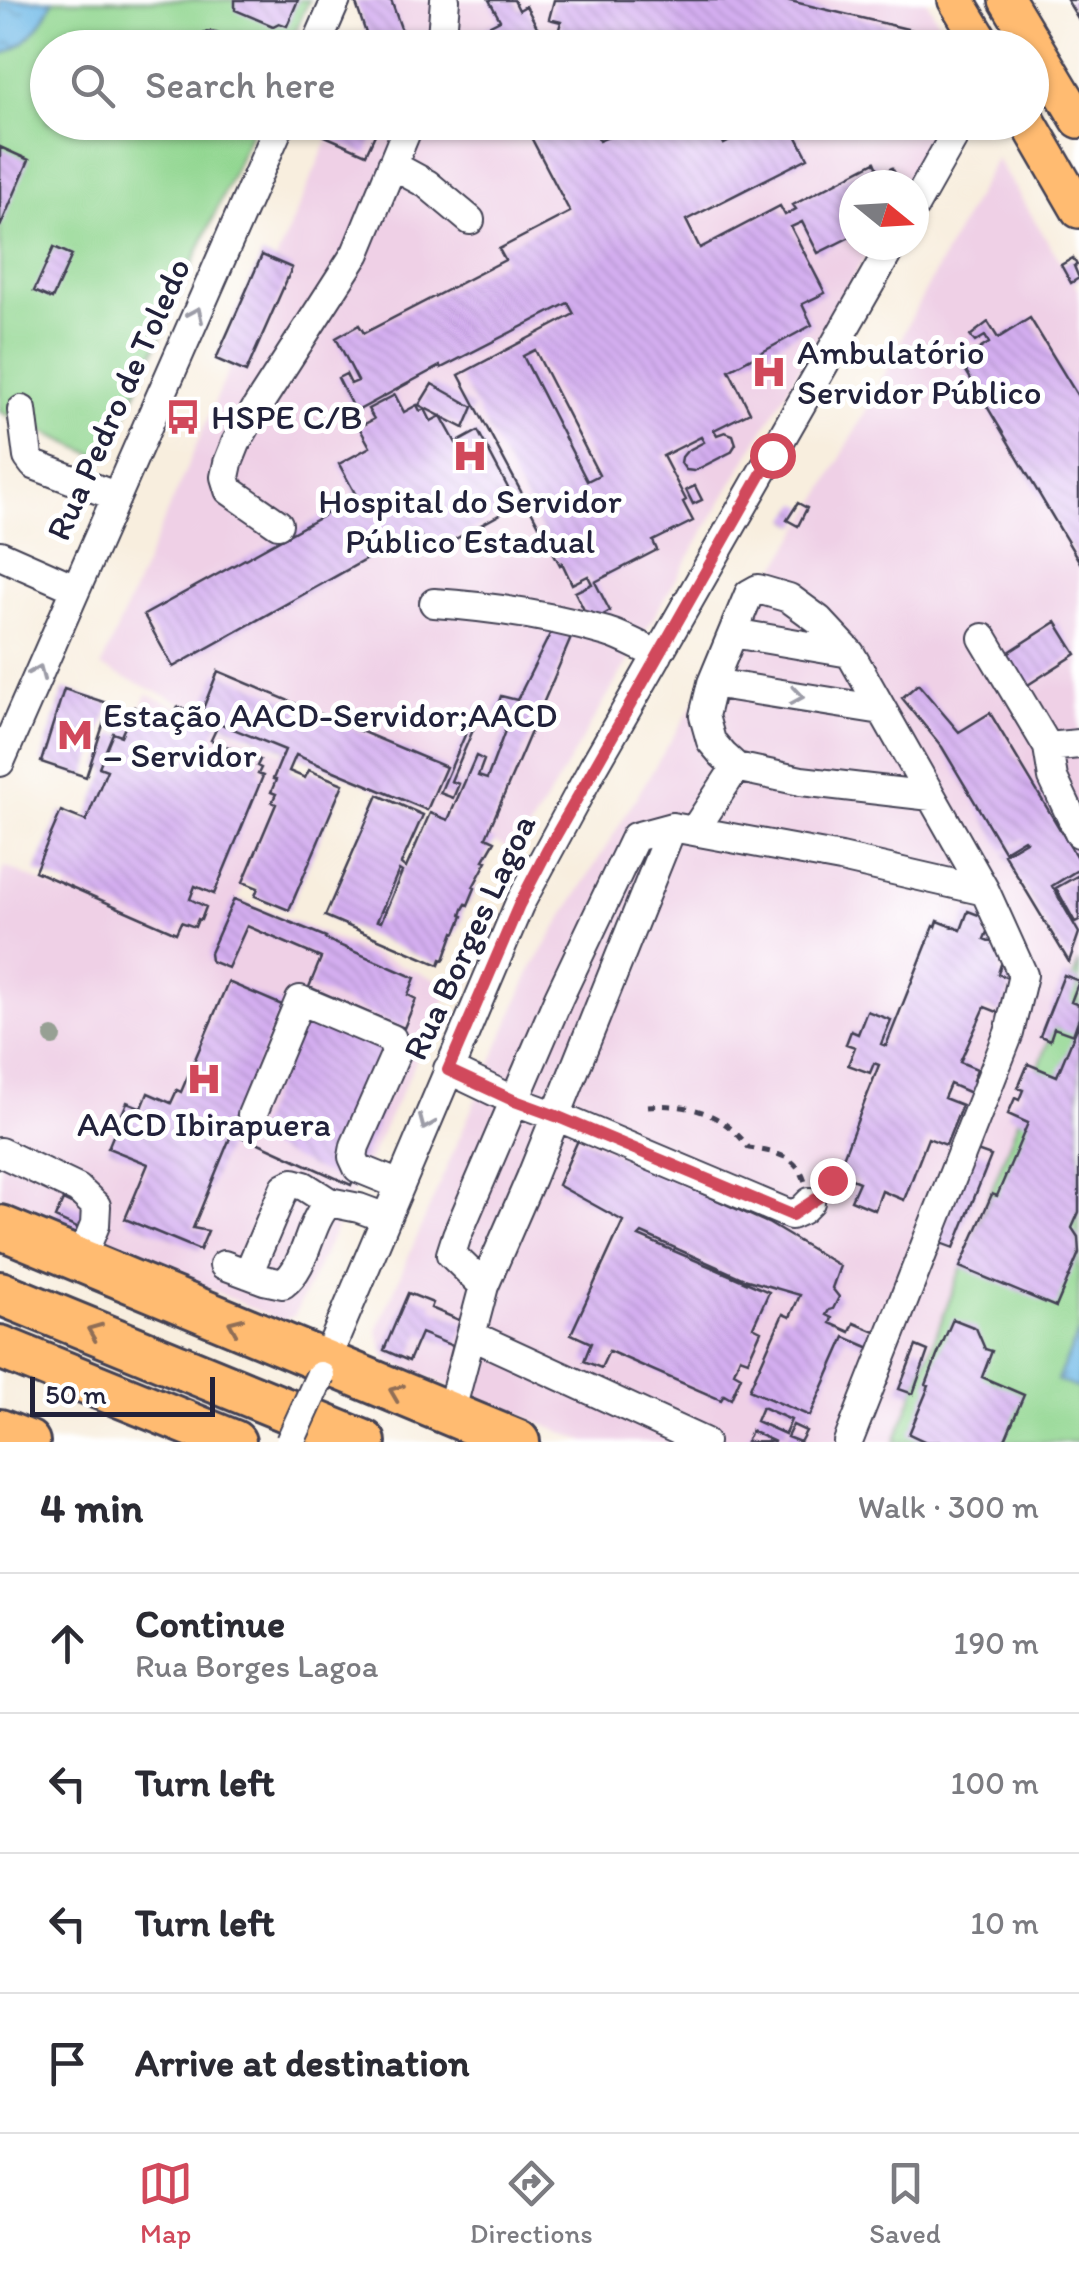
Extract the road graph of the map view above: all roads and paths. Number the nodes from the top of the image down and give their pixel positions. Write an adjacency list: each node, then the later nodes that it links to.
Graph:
1 (336, 0): 5 (street)
2 (446, 0): 6 (street)
3 (956, 0): 7 (main road)
4 (1009, 1): 8 (main road)
5 (323, 30)
6 (443, 30)
7 (974, 30)
8 (1026, 30)
9 (1049, 69): 11 (main road)
10 (1049, 79): 11 (main road)
11 (1061, 89): 12 (main road)
12 (1079, 120)
13 (274, 140): 23 (street, Rua Pedro de Toledo, one-way to 13)
14 (402, 140): 17 (street)
15 (952, 140): 18 (street)
16 (1038, 140): 19 (main road)
17 (392, 165): 20 (street); 24 (street)
18 (929, 180)
19 (1079, 210)
20 (470, 220)
21 (883, 260): 31 (street, Rua Borges Lagoa)
22 (22, 410): 23 (street)
23 (116, 496): 26 (street, Rua Pedro de Toledo)
24 (278, 524)
25 (0, 555): 26 (street)
26 (74, 588): 36 (street, Rua Pedro de Toledo, one-way to 26)
27 (434, 604): 31 (street)
28 (733, 632): 30 (street); 30 (street); 32 (street)
29 (983, 638): 35 (street)
30 (850, 653): 33 (street)
31 (658, 655): 42 (street, Rua Borges Lagoa)
32 (712, 682): 33 (street, one-way to 33); 37 (street)
33 (882, 710): 38 (street)
34 (1079, 744): 35 (street)
35 (1048, 747): 40 (street)
36 (0, 762)
37 (736, 767): 38 (street); 39 (street)
38 (931, 796): 41 (street)
39 (683, 829): 41 (street); 43 (street); 46 (street)
40 (1079, 833)
41 (985, 891): 67 (street)
42 (448, 1070): 43 (street); 48 (street, Rua Borges Lagoa, one-way to 48)
43 (515, 1101): 46 (street); 54 (street)
44 (648, 1106): 50 (path)
45 (252, 1115): 48 (street)
46 (556, 1116): 50 (street); 54 (street)
47 (0, 1152): 53 (street)
48 (400, 1185): 51 (street, Rua Borges Lagoa)
49 (329, 1202): 49 (street); 51 (street)
50 (810, 1202)
51 (386, 1218): 58 (street, Rua Borges Lagoa)
52 (0, 1227): 53 (highway)
53 (80, 1261): 58 (highway, one-way to 53)
54 (484, 1286): 56 (street)
55 (0, 1293): 64 (highway, one-way to 55)
56 (471, 1335): 59 (street); 66 (street)
57 (0, 1347): 62 (highway)
58 (322, 1369): 59 (highway, one-way to 58); 63 (street, Rua Borges Lagoa, bridge)
59 (450, 1414): 65 (highway)
60 (0, 1430): 61 (highway)
61 (28, 1442)
62 (234, 1442)
63 (290, 1442)
64 (364, 1442)
65 (518, 1442)
66 (704, 1442)
67 (848, 1442)

